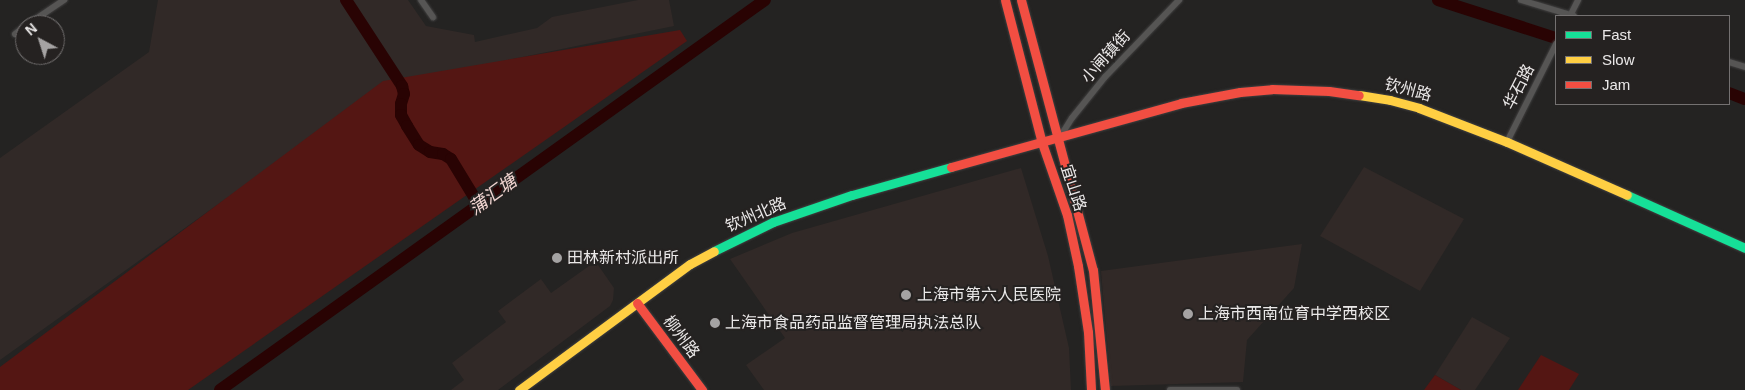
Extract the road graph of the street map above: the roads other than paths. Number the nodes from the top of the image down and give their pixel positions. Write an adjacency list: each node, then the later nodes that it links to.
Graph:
1 (64, 0): 8 (street)
2 (421, 0): 11 (street)
3 (1005, 0): 17 (street, 宜山路)
4 (1021, 0): 15 (street, 宜山路)
5 (1179, 0): 15 (street, 小闸镇街)
6 (1521, 0): 9 (street)
7 (1578, 0): 10 (street)
8 (42, 15)
9 (1569, 15)
10 (1572, 15)
11 (433, 17)
12 (1555, 46): 16 (street, 华石路)
13 (1730, 62): 14 (street)
14 (1745, 67)
15 (1059, 138): 16 (street, 钦州路); 17 (street, 钦州路); 23 (street, 宜山路)
16 (1507, 142): 18 (street, 钦州路)
17 (1042, 143): 19 (street, 钦州北路); 22 (street, 宜山路)
18 (1745, 248)
19 (637, 303): 20 (street, 钦州北路); 21 (street, 柳州路)
20 (519, 390)
21 (702, 390)
22 (1091, 390)
23 (1105, 390)
24 (1170, 390): 25 (street)
25 (1237, 390)

